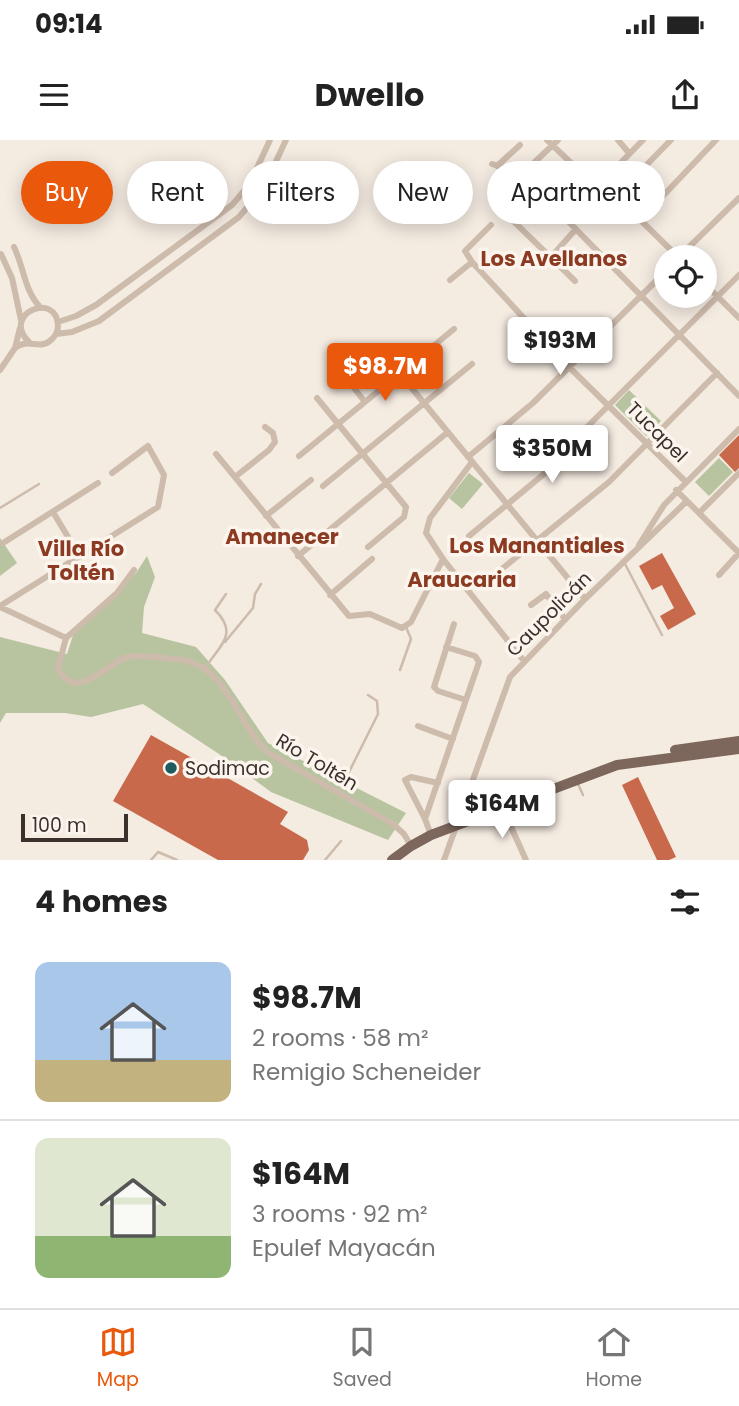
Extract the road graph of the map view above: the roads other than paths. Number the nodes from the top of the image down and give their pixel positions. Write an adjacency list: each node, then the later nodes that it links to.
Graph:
1 (270, 140): 37 (street)
2 (286, 140): 40 (street)
3 (558, 140): 8 (street)
4 (618, 140): 10 (street)
5 (643, 140): 10 (street)
6 (671, 140): 15 (street)
7 (716, 140): 16 (street)
8 (549, 143): 12 (street); 13 (street)
9 (520, 145): 11 (street)
10 (629, 153): 14 (street)
11 (500, 161)
12 (533, 161)
13 (569, 161)
14 (622, 161)
15 (650, 161)
16 (665, 193)
17 (737, 203): 24 (street)
18 (517, 224): 27 (street)
19 (571, 224): 22 (street)
20 (645, 224): 23 (street)
21 (491, 225): 28 (street, Tucapel)
22 (576, 229): 27 (street); 33 (street)
23 (666, 245)
24 (691, 245)
25 (14, 247): 35 (street)
26 (1, 254): 38 (street)
27 (551, 257): 31 (street)
28 (472, 262): 29 (street); 46 (street, Tucapel)
29 (450, 280)
30 (737, 280): 34 (street)
31 (575, 281)
32 (654, 283): 33 (street)
33 (641, 296): 41 (street); 46 (street)
34 (718, 296): 36 (street); 41 (street)
35 (40, 307): 37 (street); 38 (street)
36 (739, 318)
37 (58, 322): 40 (street)
38 (20, 323): 42 (street); 44 (street)
39 (454, 330): 50 (street)
40 (56, 334): 42 (street)
41 (679, 335): 48 (street); 55 (street)
42 (29, 342): 44 (street)
43 (378, 347): 50 (street)
44 (15, 348): 47 (street)
45 (472, 364): 54 (street)
46 (569, 367): 55 (street, Tucapel); 64 (street)
47 (0, 370)
48 (717, 373): 51 (street); 60 (street)
49 (343, 374): 53 (street)
50 (400, 374): 53 (street); 54 (street)
51 (739, 396)
52 (317, 398): 56 (street)
53 (365, 402): 56 (street)
54 (424, 403): 59 (street); 62 (street)
55 (608, 405): 60 (street, Tucapel); 76 (street)
56 (338, 424): 62 (street); 63 (street)
57 (265, 427): 67 (street)
58 (739, 429): 69 (street, Caupolicán)
59 (448, 432): 64 (street); 70 (street)
60 (646, 443): 69 (street, Tucapel); 82 (street)
61 (216, 454): 67 (street)
62 (363, 454): 70 (street); 73 (street)
63 (299, 456)
64 (470, 459): 76 (street); 90 (street)
65 (112, 473): 88 (street)
66 (739, 473): 79 (street)
67 (234, 477): 80 (street)
68 (311, 480): 80 (street)
69 (685, 481): 74 (street, Caupolicán)
70 (386, 482): 84 (street); 87 (street)
71 (99, 483): 78 (street)
72 (39, 484): 77 (lane)
73 (323, 486)
74 (676, 490): 75 (street, Tucapel); 85 (street, Caupolicán)
75 (687, 500): 79 (street, Tucapel); 85 (street, Caupolicán)
76 (507, 505): 81 (street); 82 (street)
77 (0, 508)
78 (53, 512): 83 (street); 88 (street)
79 (699, 513): 86 (street, Tucapel)
80 (266, 516): 87 (street)
81 (469, 536)
82 (537, 541): 94 (street); 98 (street)
83 (3, 543)
84 (368, 547)
85 (635, 552): 91 (street, Caupolicán)
86 (739, 553): 93 (street)
87 (298, 556): 97 (street)
88 (80, 557): 100 (street)
89 (372, 559): 97 (street)
90 (443, 559): 103 (street); 108 (street)
91 (624, 562): 98 (street, Caupolicán); 104 (lane)
92 (134, 570): 105 (street)
93 (719, 575)
94 (492, 577)
95 (261, 584): 106 (lane)
96 (226, 594): 106 (lane)
97 (330, 595): 103 (street)
98 (585, 598): 101 (street, Caupolicán)
99 (531, 606): 101 (street)
100 (0, 607): 105 (street)
101 (565, 619): 108 (street, Caupolicán)
102 (454, 624): 107 (street)
103 (406, 627): 110 (lane)
104 (662, 635)
105 (66, 638): 109 (street)
106 (224, 643): 109 (lane)
107 (446, 647): 112 (street); 112 (street)
108 (524, 661): 124 (street, Caupolicán)
109 (206, 668): 120 (street, Río Toltén)
110 (400, 670)
111 (368, 695): 120 (lane)
112 (466, 700): 114 (street)
113 (418, 726): 114 (street)
114 (453, 739): 119 (street)
115 (739, 741): 117 (main road)
116 (739, 749): 117 (main road)
117 (648, 760): 118 (main road)
118 (577, 780): 121 (lane); 122 (main road)
119 (438, 783): 123 (street); 123 (street)
120 (338, 793): 127 (street, Río Toltén)
121 (583, 795)
122 (502, 809): 124 (main road); 133 (street)
123 (425, 820): 125 (street)
124 (456, 825): 125 (main road); 132 (street, Caupolicán)
125 (431, 835): 127 (main road)
126 (341, 841): 130 (lane)
127 (411, 846): 131 (main road)
128 (151, 860): 129 (lane)
129 (177, 860)
130 (325, 860)
131 (392, 860)
132 (444, 860)
133 (526, 860)

